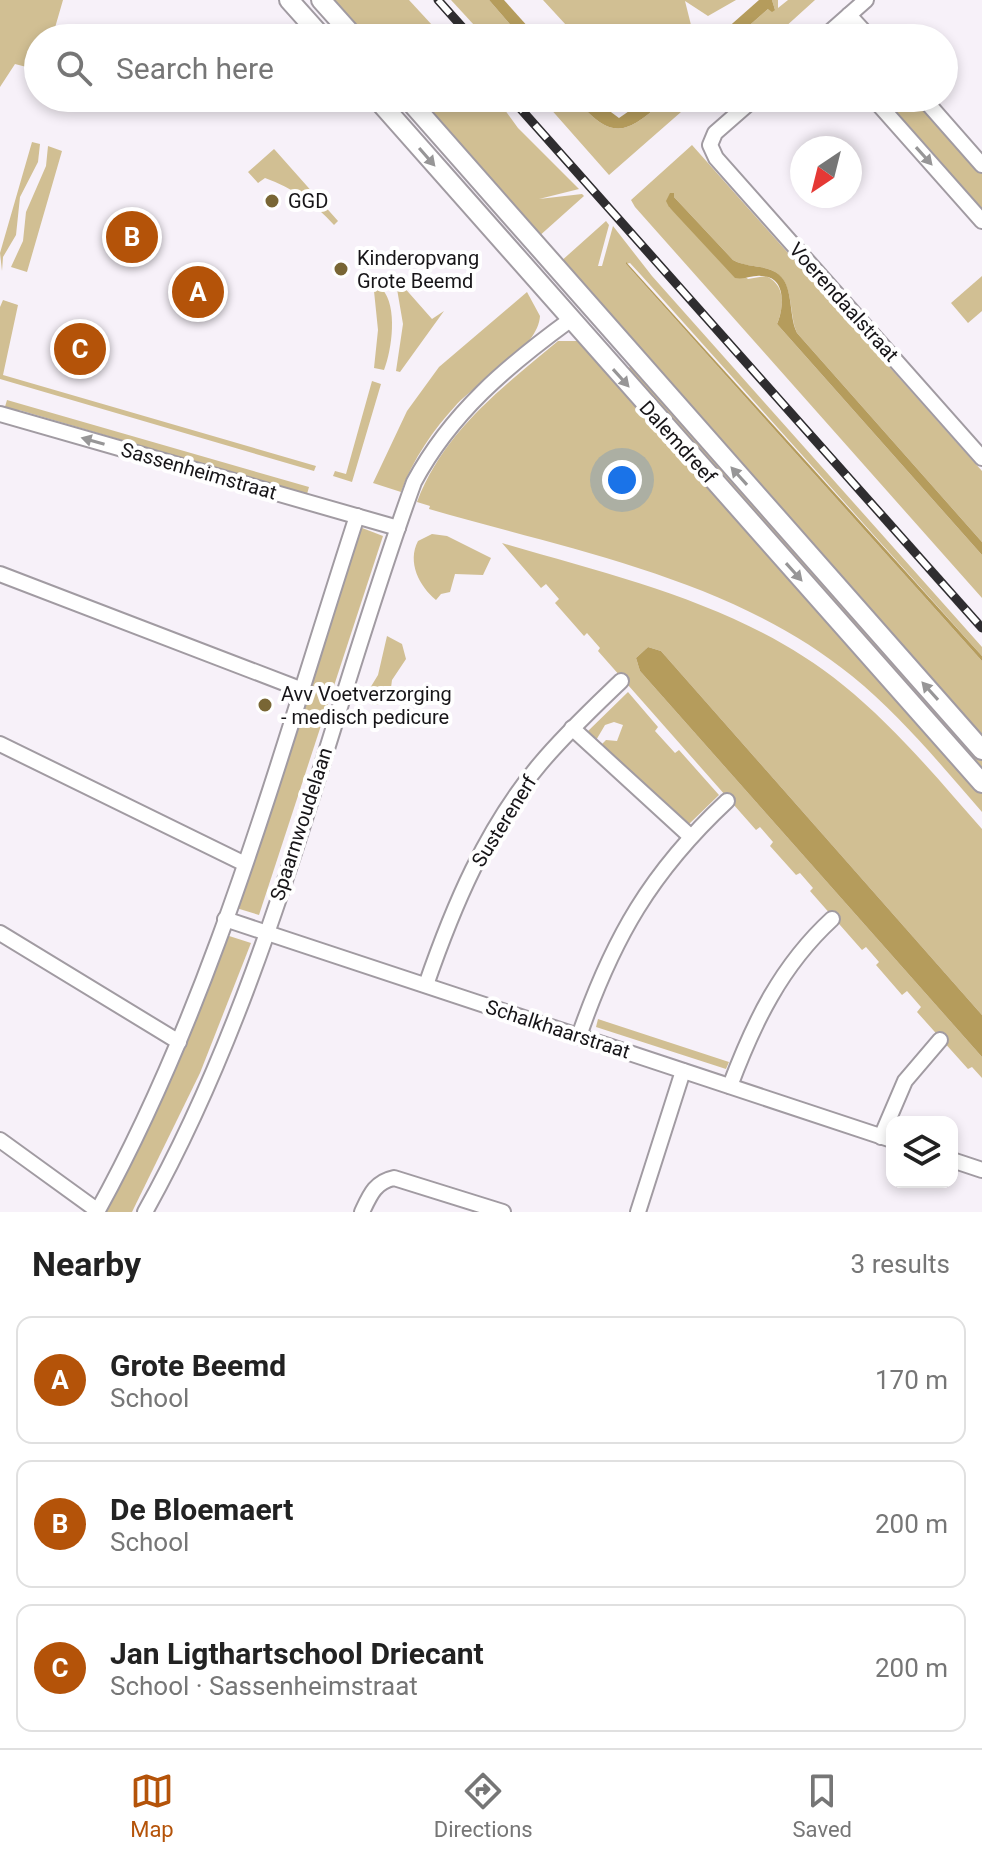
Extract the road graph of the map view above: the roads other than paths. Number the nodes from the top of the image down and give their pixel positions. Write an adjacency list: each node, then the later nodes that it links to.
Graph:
1 (289, 0): 5 (street)
2 (321, 0): 6 (street)
3 (866, 0): 4 (street)
4 (849, 15): 7 (street); 8 (street)
5 (310, 24)
6 (342, 24)
7 (839, 24)
8 (857, 24)
9 (388, 112): 17 (street, Dalemdreef, one-way to 17)
10 (419, 112): 16 (street, Dalemdreef)
11 (739, 112): 19 (street, Voerendaalstraat)
12 (885, 112): 15 (street, one-way to 15)
13 (935, 112): 14 (street)
14 (982, 165)
15 (982, 221)
16 (588, 305): 17 (street, Spaarnwoudelaan); 27 (street, Dalemdreef, one-way to 16)
17 (570, 320): 21 (street, Spaarnwoudelaan); 28 (street, Dalemdreef, one-way to 28)
18 (0, 414): 20 (street, Sassenheimstraat, one-way to 18)
19 (982, 458)
20 (357, 516): 21 (street, Sassenheimstraat); 24 (street)
21 (398, 528): 35 (street, Spaarnwoudelaan)
22 (0, 574): 24 (street)
23 (621, 681): 25 (street, Susterenerf)
24 (300, 689): 31 (street)
25 (572, 728): 30 (street); 36 (street, Susterenerf)
26 (0, 744): 31 (street)
27 (982, 750)
28 (982, 783)
29 (727, 801): 30 (street)
30 (690, 836): 37 (street)
31 (243, 863): 32 (street)
32 (225, 919): 35 (street, Schalkhaarstraat); 39 (street)
33 (832, 919): 41 (street)
34 (0, 933): 39 (street)
35 (266, 933): 36 (street, Schalkhaarstraat); 48 (street, Spaarnwoudelaan)
36 (426, 985): 37 (street, Schalkhaarstraat)
37 (579, 1036): 40 (street, Schalkhaarstraat)
38 (940, 1040): 42 (street)
39 (179, 1042): 47 (street)
40 (683, 1071): 41 (street, Schalkhaarstraat); 51 (street)
41 (730, 1086): 43 (street, Schalkhaarstraat)
42 (894, 1116)
43 (886, 1138)
44 (0, 1140): 47 (street)
45 (958, 1162): 46 (street)
46 (982, 1170)
47 (98, 1212)
48 (145, 1212)
49 (362, 1212): 50 (street)
50 (503, 1212)
51 (638, 1212)

